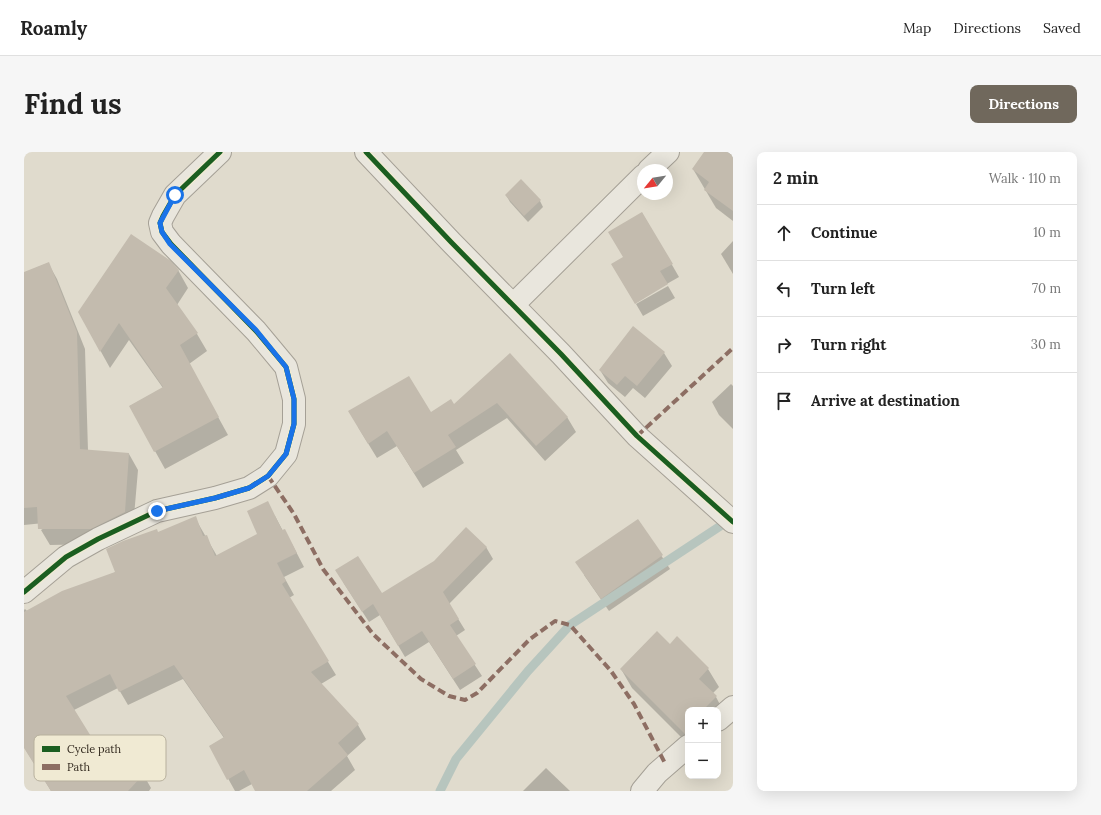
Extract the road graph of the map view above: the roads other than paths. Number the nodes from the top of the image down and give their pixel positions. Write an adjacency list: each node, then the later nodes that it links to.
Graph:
1 (220, 152): 8 (street)
2 (366, 152): 6 (street)
3 (668, 152): 4 (street)
4 (655, 164)
5 (637, 182): 6 (street)
6 (513, 305): 7 (street)
7 (733, 522)
8 (24, 592)
9 (733, 707): 10 (street)
10 (721, 717)
11 (685, 749): 12 (street)
12 (642, 791)

